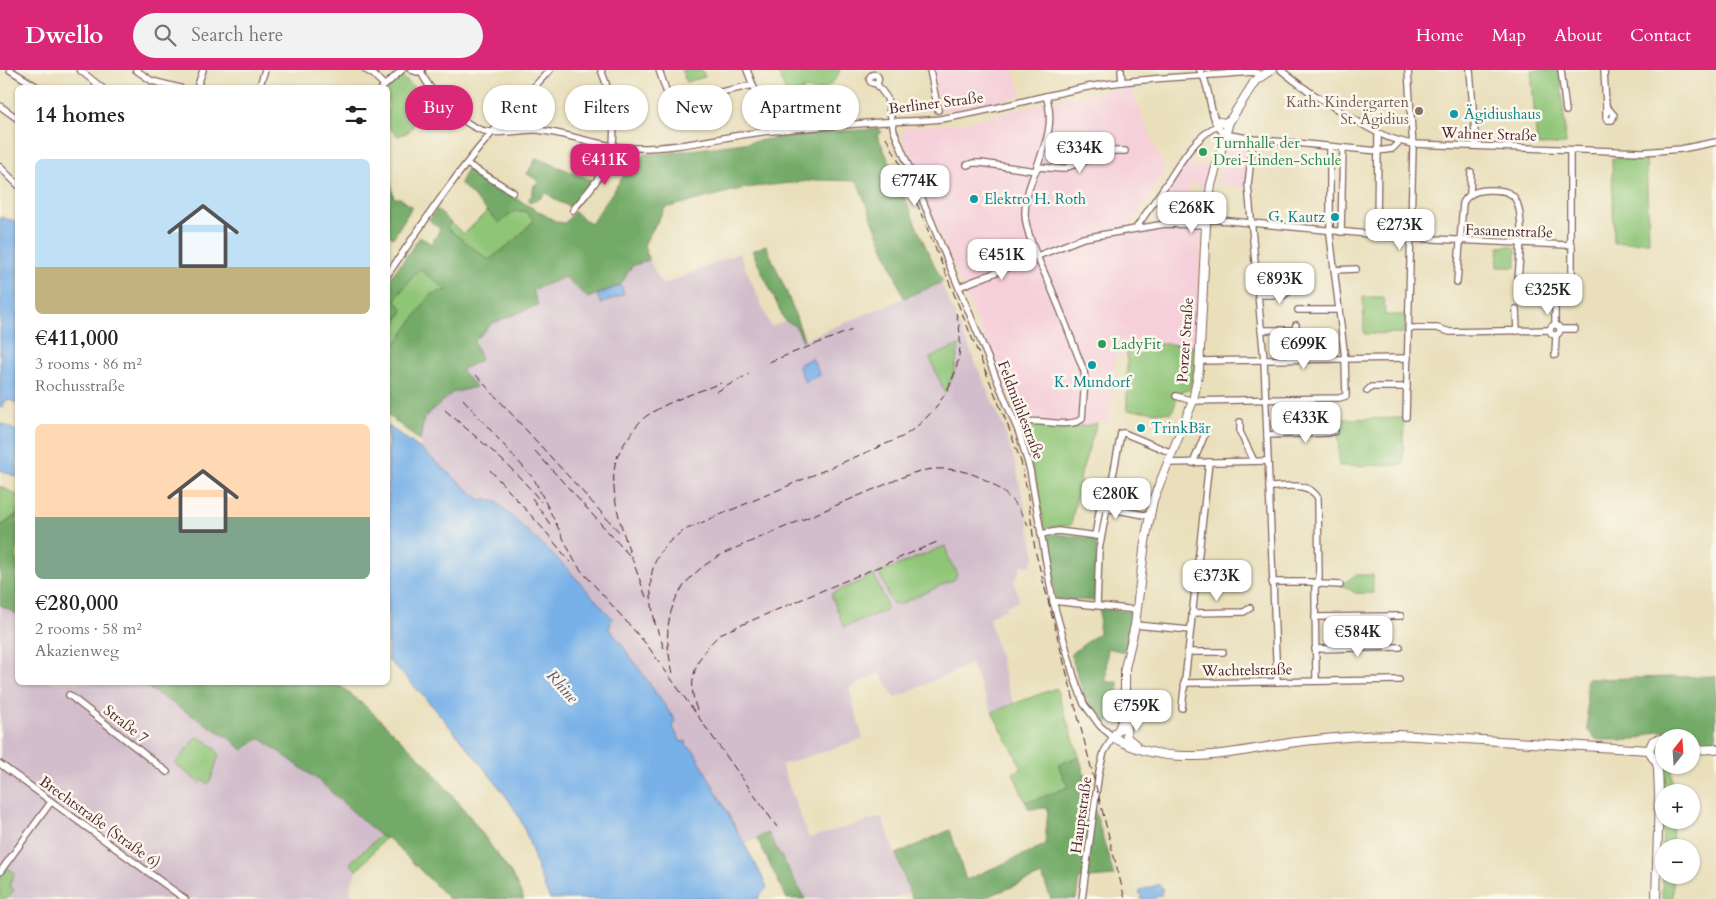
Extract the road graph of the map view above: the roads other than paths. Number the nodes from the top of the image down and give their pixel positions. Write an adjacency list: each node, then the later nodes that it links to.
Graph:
1 (10, 70): 28 (street)
2 (80, 70): 26 (street)
3 (136, 70): 31 (street)
4 (203, 70): 32 (street)
5 (265, 70): 33 (street)
6 (366, 70): 34 (street)
7 (402, 70): 35 (street)
8 (411, 70): 9 (street)
9 (422, 70): 48 (street)
10 (550, 70): 48 (street)
11 (601, 70): 56 (street)
12 (659, 70): 37 (street)
13 (747, 70): 36 (street)
14 (930, 70): 41 (street)
15 (1121, 70): 27 (street)
16 (1200, 70): 25 (street)
17 (1271, 70): 24 (main road, Porzer Straße)
18 (1281, 70): 50 (street, Wahner Straße)
19 (1408, 70): 54 (street)
20 (1470, 70): 55 (street)
21 (1561, 70): 42 (street)
22 (1604, 70): 40 (street)
23 (874, 73): 45 (street, Feldmühlestraße)
24 (1263, 75): 25 (street, Berliner Straße); 44 (main road, Porzer Straße)
25 (1203, 76): 27 (street, Berliner Straße); 46 (street)
26 (94, 81): 29 (street); 30 (street)
27 (1122, 82): 38 (street, Berliner Straße)
28 (35, 85)
29 (92, 85)
30 (99, 85)
31 (170, 85)
32 (198, 85)
33 (260, 85)
34 (382, 85)
35 (384, 85)
36 (753, 85)
37 (742, 87)
38 (1046, 96): 45 (street, Berliner Straße); 65 (street)
39 (0, 106): 43 (street)
40 (1606, 106)
41 (938, 110)
42 (1566, 111)
43 (15, 116)
44 (1230, 120): 46 (main road); 49 (main road, Porzer Straße)
45 (893, 122): 47 (street, Berliner Straße); 88 (street, Feldmühlestraße)
46 (1217, 123): 49 (street); 73 (street)
47 (772, 131): 56 (street, Berliner Straße)
48 (492, 133): 56 (street, Berliner Straße); 62 (street)
49 (1224, 134): 51 (street); 71 (main road, Porzer Straße)
50 (1378, 134): 52 (street, Wahner Straße); 61 (street)
51 (1253, 139): 57 (street); 72 (street)
52 (1399, 142): 54 (street, Wahner Straße); 61 (street)
53 (1716, 142): 59 (street, Wahner Straße)
54 (1413, 144): 55 (street, Wahner Straße); 77 (street)
55 (1476, 146): 59 (street, Wahner Straße)
56 (612, 147): 70 (street)
57 (1330, 147): 58 (street); 74 (street)
58 (1343, 148): 61 (street); 75 (street)
59 (1570, 150): 79 (street)
60 (1125, 151): 65 (street)
61 (1378, 151): 76 (street)
62 (467, 164): 68 (street); 83 (street)
63 (966, 165): 65 (street)
64 (0, 167): 67 (street)
65 (1037, 169): 81 (street)
66 (1471, 172): 69 (street)
67 (15, 182)
68 (513, 192)
69 (1470, 194): 78 (street); 80 (street)
70 (573, 210)
71 (1207, 222): 72 (street, Fasanenstraße); 73 (street, Fasanenstraße); 108 (main road, Porzer Straße)
72 (1252, 224): 74 (street, Fasanenstraße); 90 (street)
73 (1136, 228): 81 (street, Fasanenstraße)
74 (1330, 231): 75 (street, Fasanenstraße); 84 (street)
75 (1341, 232): 76 (street, Fasanenstraße)
76 (1377, 235): 77 (street, Fasanenstraße)
77 (1411, 238): 78 (street, Fasanenstraße); 97 (street)
78 (1460, 241): 80 (street, Fasanenstraße); 87 (street)
79 (1570, 242): 80 (street, Fasanenstraße); 86 (street)
80 (1520, 244): 85 (street)
81 (1037, 257): 88 (street, Fasanenstraße); 116 (street)
82 (1356, 269): 84 (street)
83 (390, 270)
84 (1334, 270): 94 (street)
85 (1518, 280)
86 (1572, 281)
87 (1457, 282)
88 (959, 287): 116 (street, Feldmühlestraße)
89 (1290, 291): 90 (street)
90 (1258, 296): 100 (street)
91 (1555, 306): 95 (street)
92 (1516, 309): 102 (street)
93 (1298, 310): 94 (street)
94 (1339, 310): 106 (street)
95 (1555, 324): 98 (street); 101 (street)
96 (1296, 326): 100 (street)
97 (1409, 328): 102 (street); 105 (street)
98 (1560, 329): 99 (street); 103 (street)
99 (1575, 329)
100 (1261, 330): 107 (street)
101 (1550, 330): 102 (street); 103 (street)
102 (1517, 331)
103 (1556, 335): 104 (street)
104 (1556, 355)
105 (1408, 358): 106 (street); 109 (street)
106 (1345, 359): 107 (street); 112 (street)
107 (1264, 360): 108 (street); 112 (street)
108 (1199, 361): 113 (main road, Porzer Straße)
109 (1407, 386): 110 (street); 114 (street)
110 (1367, 391)
111 (1176, 396): 113 (street)
112 (1266, 400): 113 (street); 119 (street)
113 (1193, 401): 120 (main road, Porzer Straße)
114 (1406, 417)
115 (1240, 422): 121 (street)
116 (1016, 424): 129 (street, Feldmühlestraße)
117 (1335, 431): 119 (street)
118 (1205, 434): 125 (street)
119 (1267, 435): 122 (street)
120 (1172, 453): 124 (main road, Porzer Straße); 127 (street)
121 (1254, 461): 122 (street); 123 (street)
122 (1268, 461): 126 (street)
123 (1209, 462): 125 (street); 139 (street)
124 (1168, 463): 125 (street); 128 (main road, Porzer Straße)
125 (1193, 463)
126 (1269, 487): 132 (street); 133 (street)
127 (1108, 508): 128 (street); 130 (street); 131 (street)
128 (1150, 516): 138 (main road, Porzer Straße)
129 (1041, 534): 130 (street); 135 (street, Feldmühlestraße)
130 (1094, 536): 131 (street)
131 (1102, 536): 136 (street)
132 (1272, 582): 133 (street); 150 (street)
133 (1317, 584): 134 (street); 141 (street)
134 (1340, 584)
135 (1053, 601): 136 (street); 155 (street, Feldmühlestraße)
136 (1097, 605): 138 (street)
137 (1250, 608): 139 (street)
138 (1137, 610): 142 (main road, Porzer Straße)
139 (1192, 613): 143 (street)
140 (1401, 616): 141 (street)
141 (1315, 617): 145 (street)
142 (1135, 625): 143 (street); 154 (main road, Porzer Straße)
143 (1190, 630): 146 (street)
144 (1400, 647): 145 (street)
145 (1316, 649): 149 (street)
146 (1188, 652): 147 (street); 151 (street)
147 (1223, 652)
148 (1399, 680): 149 (street, Wachtelstraße)
149 (1316, 681): 150 (street, Wachtelstraße)
150 (1276, 682): 151 (street, Wachtelstraße)
151 (1184, 683): 153 (street)
152 (68, 695): 163 (street, Straße 7)
153 (1182, 708)
154 (1124, 718): 155 (main road, Porzer Straße); 158 (main road)
155 (1114, 737): 158 (main road); 168 (street, Hauptstraße)
156 (1655, 740): 159 (main road)
157 (1716, 749): 160 (main road)
158 (1144, 750): 159 (main road)
159 (1649, 750): 161 (main road)
160 (1700, 750)
161 (1655, 758)
162 (0, 764): 165 (street, Brechtstraße (Straße 6))
163 (167, 772)
164 (1660, 774): 169 (main road)
165 (50, 802): 166 (street); 167 (street, Brechtstraße (Straße 6))
166 (0, 872)
167 (185, 899)
168 (1082, 899)
169 (1656, 899)

